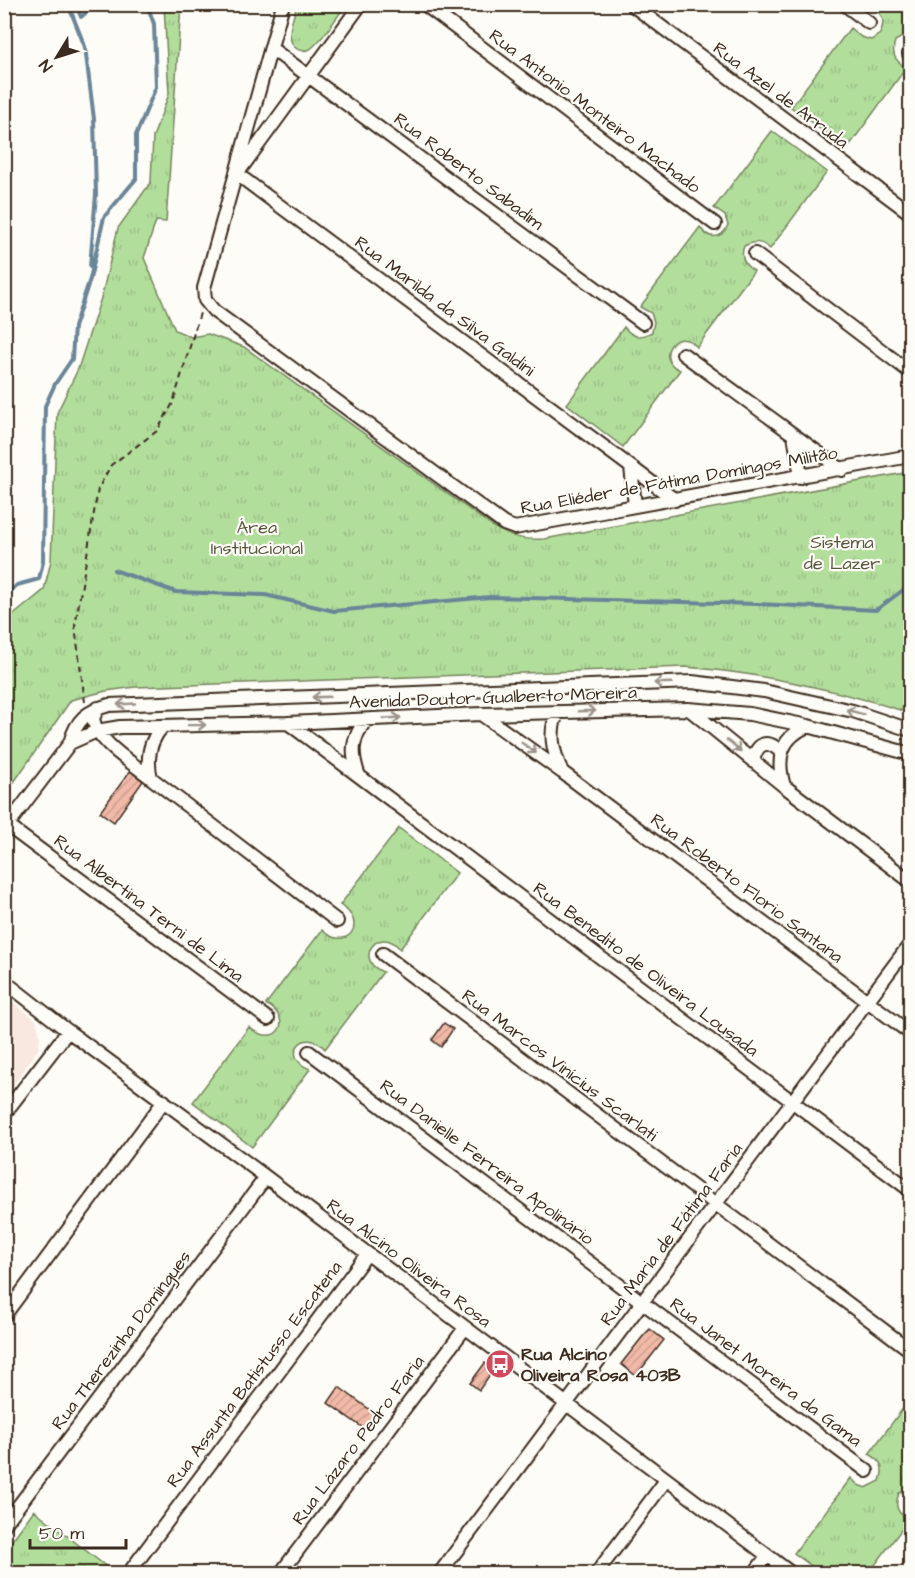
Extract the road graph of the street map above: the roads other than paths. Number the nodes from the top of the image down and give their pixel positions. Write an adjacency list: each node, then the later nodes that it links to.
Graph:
1 (284, 4): 7 (street)
2 (361, 4): 8 (street)
3 (424, 4): 11 (street, Rua Antonio Monteiro Machado)
4 (631, 4): 10 (street, Rua Azel de Arruda)
5 (844, 4): 6 (street)
6 (869, 23)
7 (272, 49): 8 (street, Rua Roberto Sabadim); 9 (street)
8 (308, 75): 9 (street); 13 (street, Rua Roberto Sabadim)
9 (237, 174): 18 (street, Rua Marilda da Silva Galdini); 22 (street, Rua Eliéder de Fátima Domingos Militão)
10 (910, 213)
11 (715, 224)
12 (755, 254): 15 (street)
13 (643, 323)
14 (683, 354): 16 (street)
15 (910, 372)
16 (794, 435): 19 (street); 20 (street)
17 (910, 456): 19 (street, Rua Eliéder de Fátima Domingos Militão)
18 (631, 467): 21 (street, Rua Marilda da Silva Galdini); 22 (street)
19 (842, 470): 20 (street, Rua Eliéder de Fátima Domingos Militão)
20 (801, 477): 21 (street, Rua Eliéder de Fátima Domingos Militão)
21 (675, 500): 22 (street, Rua Eliéder de Fátima Domingos Militão)
22 (635, 506)
23 (688, 709): 25 (street, Avenida Doutor Gualberto Moreira, one-way to 23); 31 (street, Avenida Doutor Gualberto Moreira); 38 (street, one-way to 38)
24 (92, 710): 29 (street); 32 (street, Avenida Doutor Gualberto Moreira, one-way to 24); 33 (street)
25 (558, 712): 26 (street, Avenida Doutor Gualberto Moreira); 39 (street)
26 (481, 714): 27 (street, Avenida Doutor Gualberto Moreira, one-way to 26); 39 (street, Rua Roberto Florio Santana, one-way to 39)
27 (366, 720): 28 (street, Avenida Doutor Gualberto Moreira); 40 (street)
28 (288, 723): 30 (street, Avenida Doutor Gualberto Moreira, one-way to 28); 40 (street, Rua Benedito de Oliveira Lousada)
29 (76, 725): 34 (street); 35 (street)
30 (163, 726): 33 (street, Avenida Doutor Gualberto Moreira); 41 (street)
31 (808, 726): 36 (street); 37 (street, Avenida Doutor Gualberto Moreira)
32 (910, 730)
33 (97, 731): 34 (street, Avenida Doutor Gualberto Moreira); 41 (street)
34 (83, 737): 35 (street, Avenida Doutor Gualberto Moreira)
35 (70, 742): 43 (street)
36 (782, 752): 38 (street); 42 (street)
37 (910, 754)
38 (753, 761): 42 (street)
39 (562, 772): 49 (street, Rua Roberto Florio Santana)
40 (359, 776): 55 (street, Rua Benedito de Oliveira Lousada)
41 (151, 778): 45 (street)
42 (784, 786): 44 (street)
43 (6, 828): 50 (street, Rua Albertina Terni de Lima)
44 (910, 881)
45 (337, 921)
46 (910, 944): 49 (street, Rua Maria de Fátima Faria)
47 (383, 954): 59 (street, Rua Marcos Vinícius Scarlati)
48 (4, 981): 51 (street, Rua Alcino Oliveira Rosa)
49 (868, 1001): 52 (street, Rua Roberto Florio Santana); 55 (street, Rua Maria de Fátima Faria)
50 (268, 1019)
51 (68, 1031): 54 (street, Rua Alcino Oliveira Rosa); 56 (street)
52 (910, 1033)
53 (309, 1052): 61 (street, Rua Danielle Ferreira Apolinário)
54 (164, 1101): 57 (street, Rua Alcino Oliveira Rosa); 62 (street)
55 (792, 1101): 58 (street, Rua Benedito de Oliveira Lousada); 59 (street, Rua Maria de Fátima Faria)
56 (4, 1114)
57 (266, 1177): 60 (street, Rua Alcino Oliveira Rosa); 68 (street, Rua Therezinha Domingues)
58 (910, 1190)
59 (715, 1204): 61 (street, Rua Maria de Fátima Faria); 64 (street, Rua Marcos Vinícius Scarlati)
60 (367, 1254): 63 (street, Rua Alcino Oliveira Rosa); 70 (street, Rua Assunta Batistusso Escatena)
61 (643, 1302): 65 (street, Rua Maria de Fátima Faria); 66 (street, Rua Janet Moreira da Gama)
62 (4, 1316)
63 (465, 1328): 65 (street, Rua Alcino Oliveira Rosa); 71 (street, Rua Lázaro Pedro Faria)
64 (910, 1350)
65 (567, 1405): 67 (street, Rua Alcino Oliveira Rosa); 72 (street, Rua Maria de Fátima Faria)
66 (867, 1471)
67 (666, 1480): 69 (street, Rua Alcino Oliveira Rosa); 73 (street)
68 (4, 1525)
69 (767, 1556): 74 (street); 75 (street, Rua Alcino Oliveira Rosa)
70 (128, 1574)
71 (280, 1574)
72 (439, 1574)
73 (596, 1574)
74 (754, 1574)
75 (792, 1574)

